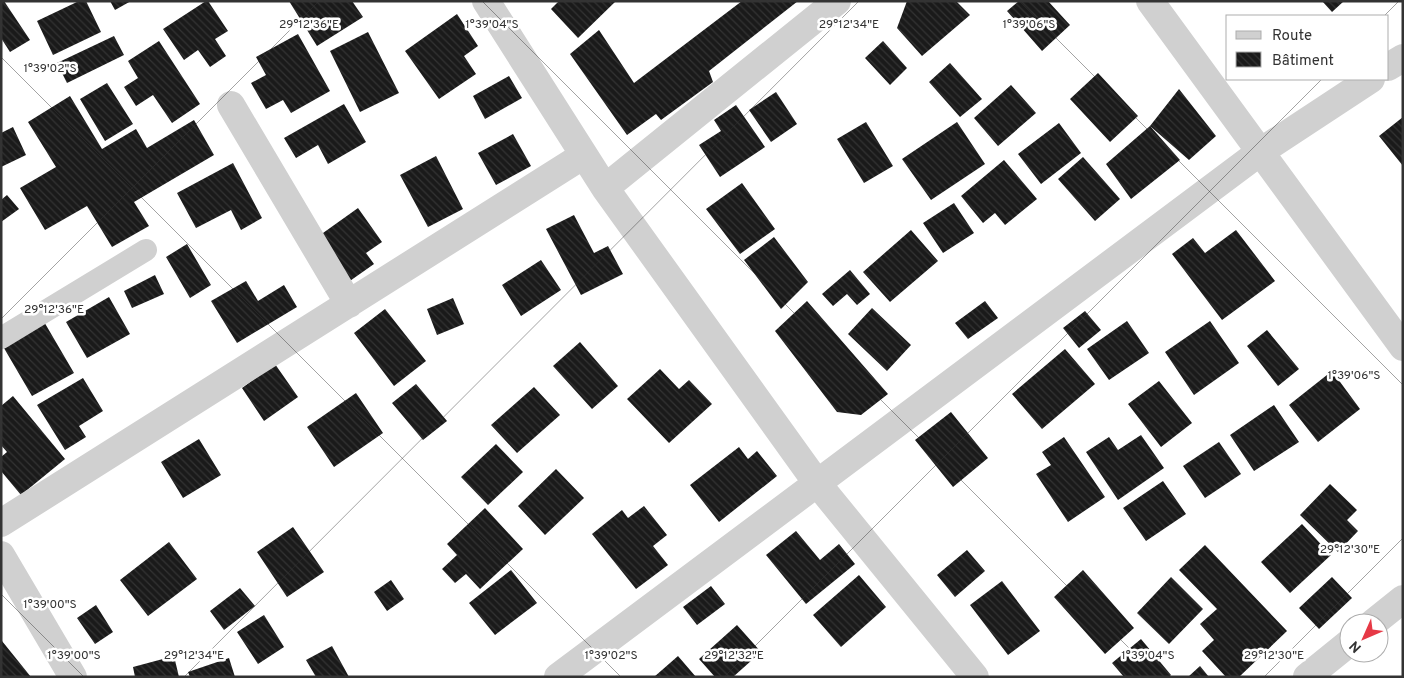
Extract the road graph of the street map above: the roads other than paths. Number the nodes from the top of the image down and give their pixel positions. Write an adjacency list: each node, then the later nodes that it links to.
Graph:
1 (486, 1): 9 (street)
2 (837, 1): 10 (street)
3 (1150, 1): 8 (street)
4 (1403, 58): 5 (street)
5 (1389, 67)
6 (1369, 80): 8 (street)
7 (230, 105): 12 (street)
8 (1260, 152): 14 (street); 15 (street)
9 (584, 155): 10 (street); 12 (street)
10 (605, 188): 15 (street)
11 (146, 250): 13 (lane)
12 (349, 304): 16 (street)
13 (1, 338)
14 (1403, 347)
15 (817, 483): 22 (street); 23 (street)
16 (1, 522)
17 (1, 555): 21 (street)
18 (1403, 599): 19 (street)
19 (1386, 613)
20 (1339, 651): 24 (street)
21 (73, 677)
22 (558, 677)
23 (975, 677)
24 (1308, 677)

